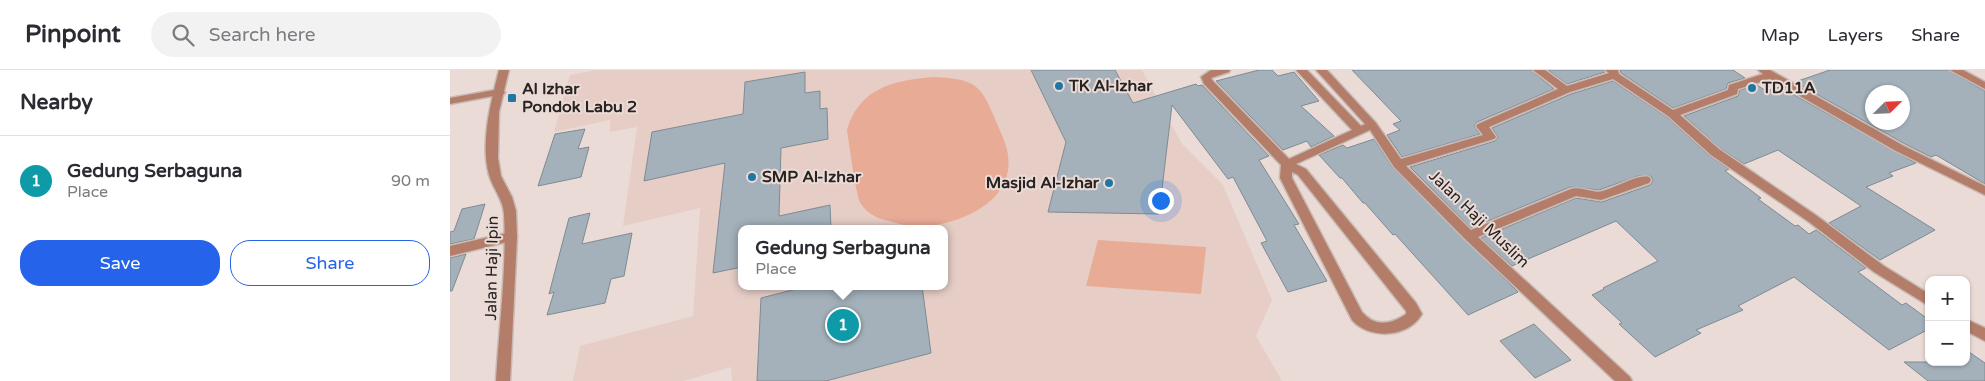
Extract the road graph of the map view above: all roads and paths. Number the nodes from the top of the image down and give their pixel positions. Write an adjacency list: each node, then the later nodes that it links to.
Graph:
1 (504, 70): 11 (street, Jalan Haji Ipin)
2 (1225, 70): 16 (street)
3 (1301, 70): 15 (street)
4 (1321, 70): 14 (street, Jalan Haji Muslim)
5 (1538, 70): 10 (street)
6 (1955, 70): 9 (street)
7 (1612, 72): 10 (street); 13 (street)
8 (1767, 72): 13 (street); 19 (street)
9 (1985, 86)
10 (1566, 90): 17 (street)
11 (500, 92): 12 (street); 21 (street, Jalan Haji Ipin)
12 (450, 101)
13 (1672, 114): 23 (street)
14 (1372, 125): 15 (street); 17 (street, Jalan Haji Muslim)
15 (1359, 130): 16 (street)
16 (1287, 164): 16 (street)
17 (1398, 164): 20 (street, Jalan Haji Muslim)
18 (1645, 180): 20 (street)
19 (1985, 191)
20 (1469, 236): 27 (street, Jalan Haji Muslim)
21 (511, 237): 22 (street); 26 (street, Jalan Haji Ipin)
22 (450, 251)
23 (1925, 298)
24 (1970, 326): 25 (street)
25 (1985, 335)
26 (503, 381)
27 (1625, 381)

